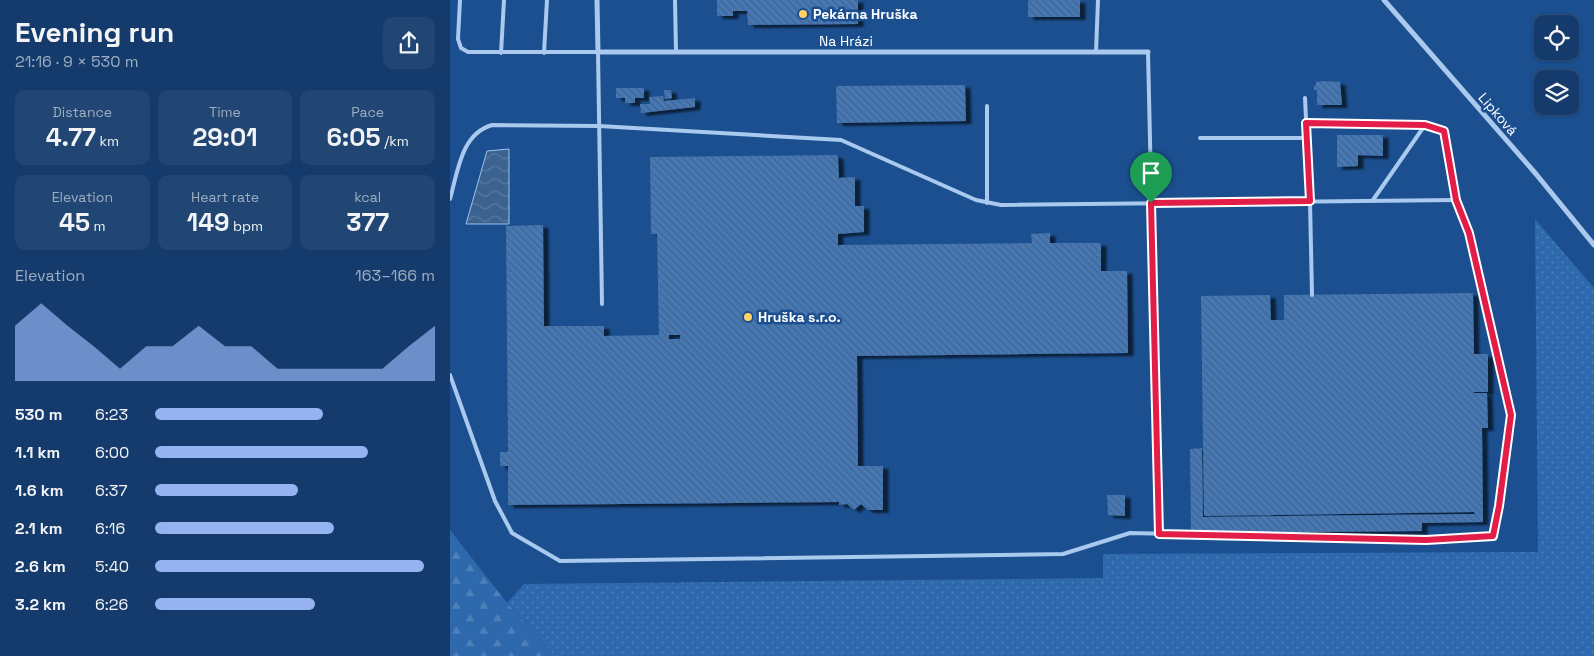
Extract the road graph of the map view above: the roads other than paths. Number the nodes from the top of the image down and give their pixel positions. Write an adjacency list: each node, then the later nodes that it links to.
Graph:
1 (460, 0): 12 (lane)
2 (504, 0): 12 (lane)
3 (547, 0): 13 (lane)
4 (597, 0): 8 (street)
5 (674, 0): 9 (lane)
6 (1098, 0): 10 (lane)
7 (1384, 0): 27 (street, Lipková)
8 (598, 52): 9 (street, Na Hrázi); 13 (lane); 18 (lane)
9 (676, 52): 10 (street, Na Hrázi)
10 (1096, 52): 11 (street, Na Hrázi)
11 (1148, 52): 26 (lane)
12 (502, 53): 13 (lane)
13 (544, 53)
14 (1305, 98): 16 (lane)
15 (987, 106): 25 (lane)
16 (1306, 123): 17 (lane); 20 (lane)
17 (1425, 125): 22 (lane); 23 (lane)
18 (599, 126): 21 (lane); 25 (lane); 29 (lane)
19 (1200, 138): 20 (lane)
20 (1307, 138): 24 (lane)
21 (450, 199)
22 (1373, 200): 23 (lane); 24 (lane)
23 (1456, 200): 31 (lane)
24 (1310, 201): 26 (lane); 28 (lane)
25 (987, 203): 26 (lane)
26 (1151, 203): 31 (lane)
27 (1594, 245)
28 (1312, 295)
29 (602, 304)
30 (450, 376): 31 (lane)
31 (1159, 534)

